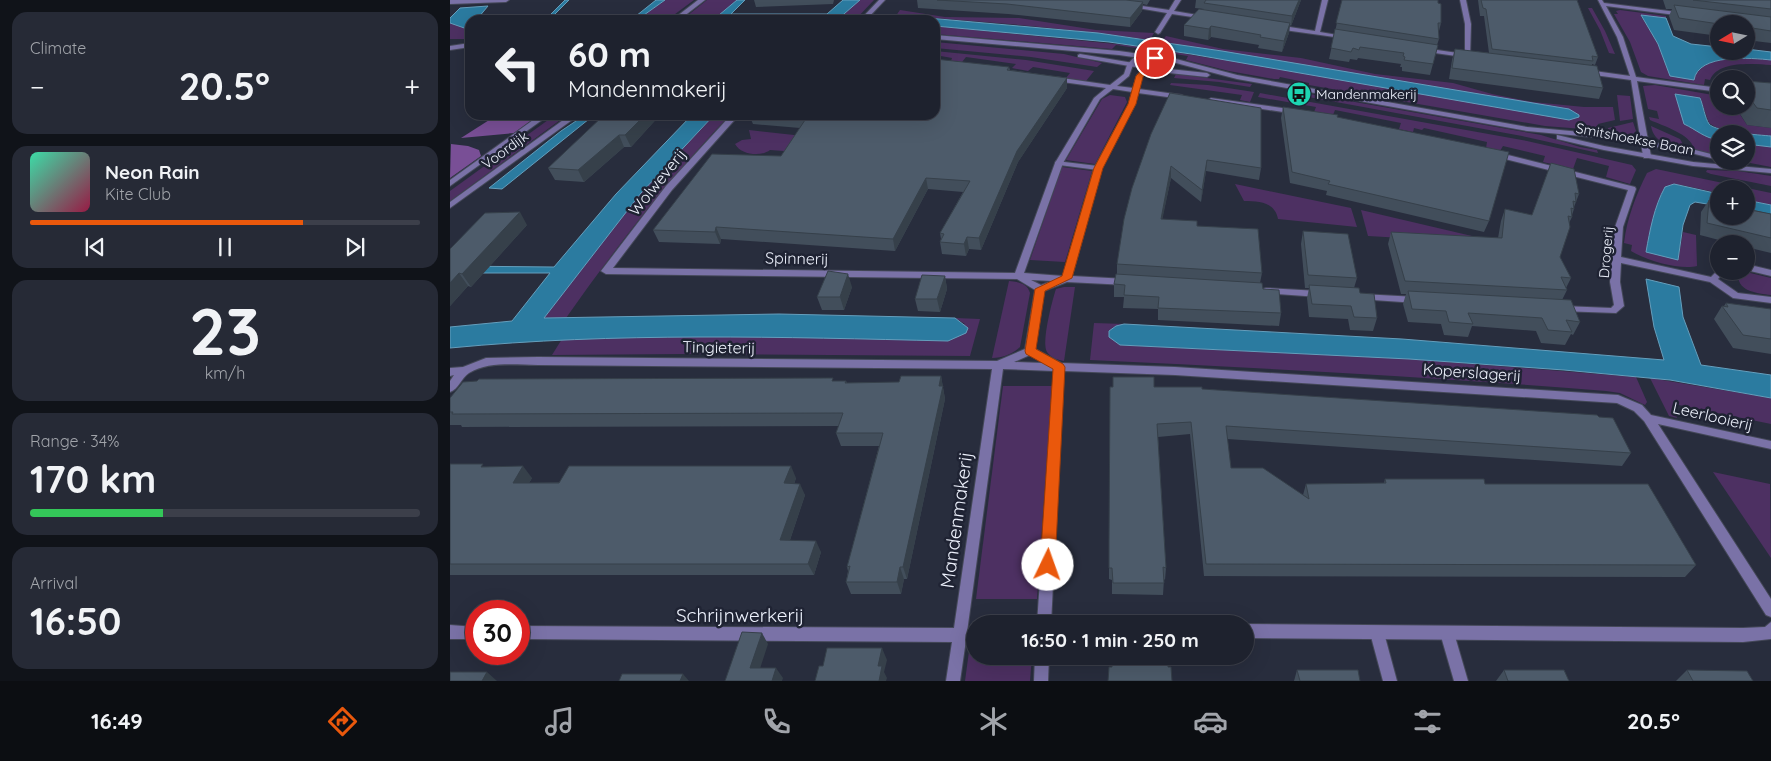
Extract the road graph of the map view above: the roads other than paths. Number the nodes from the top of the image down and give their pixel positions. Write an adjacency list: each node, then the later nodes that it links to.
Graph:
1 (506, 0): 7 (street); 9 (street)
2 (702, 0): 12 (street)
3 (882, 0): 13 (street)
4 (1178, 0): 11 (street)
5 (1325, 0): 18 (street)
6 (1463, 0): 28 (street)
7 (450, 2)
8 (1601, 2): 14 (street); 35 (street)
9 (499, 6)
10 (1122, 6): 11 (street)
11 (1171, 11): 15 (street); 17 (street)
12 (682, 15)
13 (868, 15)
14 (1692, 15)
15 (1210, 17)
16 (1268, 26): 18 (street)
17 (1158, 32)
18 (1316, 33): 20 (street)
19 (940, 39): 24 (street, Smitshoekse Baan)
20 (1354, 39)
21 (450, 41): 22 (street)
22 (465, 41)
23 (465, 46): 25 (street)
24 (1040, 47): 27 (street, Smitshoekse Baan); 31 (street, Smitshoekse Baan)
25 (450, 48)
26 (1418, 49): 28 (street)
27 (1137, 56): 29 (street, Smitshoekse Baan); 31 (street)
28 (1468, 57): 30 (street)
29 (1155, 58): 32 (street); 34 (street, Smitshoekse Baan)
30 (1478, 58)
31 (1130, 65): 32 (street, Smitshoekse Baan); 37 (street)
32 (1148, 68): 34 (street, Smitshoekse Baan); 39 (street)
33 (1582, 71): 35 (street)
34 (1237, 77): 46 (street, Smitshoekse Baan)
35 (1634, 77): 38 (street); 47 (street)
36 (1044, 78): 37 (street)
37 (1109, 88): 39 (street); 51 (street)
38 (1710, 89)
39 (1136, 92): 40 (street); 53 (street)
40 (1193, 98)
41 (1203, 100): 42 (street)
42 (1308, 114)
43 (538, 120): 55 (street, Voordijk)
44 (568, 120): 56 (street, Voordijk)
45 (730, 120): 59 (street, Wolweverij)
46 (1527, 129): 47 (street, Smitshoekse Baan); 49 (street, Smitshoekse Baan)
47 (1645, 143): 49 (street); 50 (street, Smitshoekse Baan)
48 (1487, 152): 57 (street, Drogerij)
49 (1647, 156): 54 (street, Smitshoekse Baan)
50 (1710, 156)
51 (1059, 163): 53 (street); 61 (street)
52 (1755, 167): 54 (street, Smitshoekse Baan)
53 (1098, 168): 62 (street)
54 (1770, 171)
55 (450, 184)
56 (450, 206)
57 (1616, 259): 63 (street); 72 (street, Drogerij)
58 (1755, 269): 60 (street)
59 (606, 271): 61 (street, Spinnerij)
60 (1771, 273)
61 (1019, 276): 62 (street, Spinnerij); 66 (street)
62 (1067, 278): 65 (street, Spinnerij); 66 (street)
63 (1710, 279)
64 (1713, 280): 71 (street)
65 (1134, 283)
66 (1040, 289): 73 (street)
67 (1251, 290): 68 (street)
68 (1329, 295)
69 (1349, 296): 70 (street)
70 (1427, 300)
71 (1771, 300)
72 (1554, 308)
73 (1030, 351): 74 (street); 75 (street)
74 (998, 365): 75 (street); 76 (street, Tingieterij); 90 (street, Mandenmakerij)
75 (1059, 367): 79 (street, Koperslagerij); 82 (street)
76 (464, 371): 77 (street); 78 (street, Tingieterij)
77 (450, 372)
78 (450, 388)
79 (1648, 418): 80 (street, Leerlooierij); 81 (street, Koperslagerij)
80 (1771, 445)
81 (1771, 611)
82 (1045, 615)
83 (1771, 629): 89 (street)
84 (1254, 631): 88 (street)
85 (450, 632): 86 (street)
86 (465, 632)
87 (530, 633): 90 (street, Schrijnwerkerij)
88 (1377, 633): 89 (street); 94 (street)
89 (1447, 633): 95 (street)
90 (960, 635): 92 (street, Mandenmakerij)
91 (1042, 665): 93 (street)
92 (953, 681)
93 (1041, 681)
94 (1390, 681)
95 (1461, 681)

